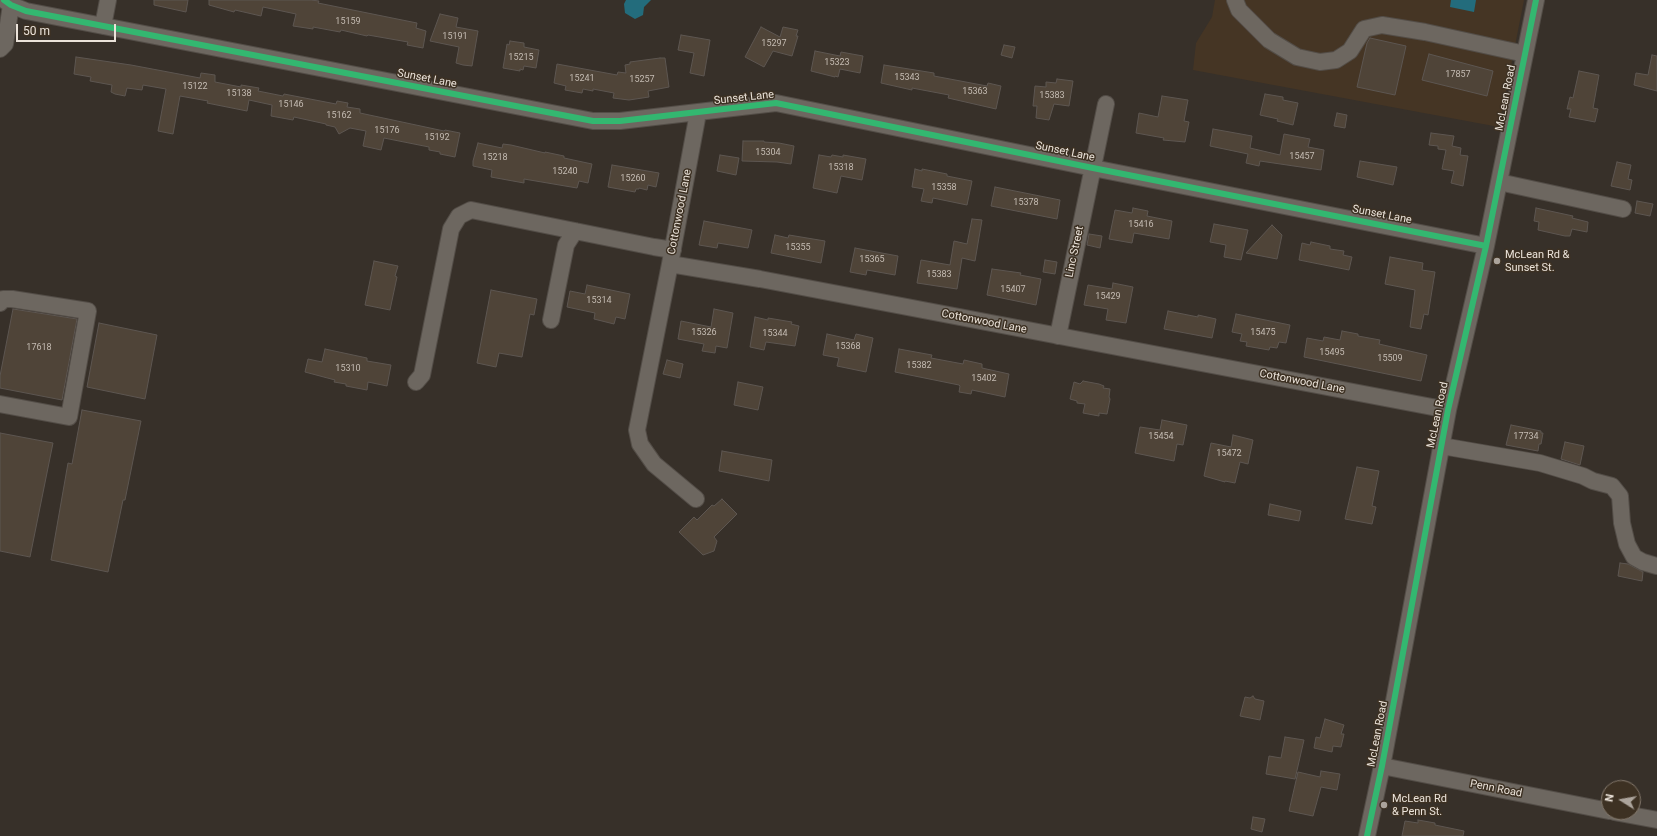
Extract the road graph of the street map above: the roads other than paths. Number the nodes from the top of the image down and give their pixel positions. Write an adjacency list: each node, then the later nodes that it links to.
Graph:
1 (108, 0): 5 (street)
2 (1235, 0): 7 (street)
3 (1536, 0): 7 (street, McLean Road)
4 (7, 3): 5 (street, Sunset Lane); 6 (street)
5 (103, 26): 9 (street, Sunset Lane)
6 (0, 48)
7 (1525, 54): 11 (street, McLean Road)
8 (1106, 104): 10 (street, Linc Street)
9 (698, 113): 10 (street, Sunset Lane); 15 (street, Cottonwood Lane)
10 (1093, 168): 14 (street, Sunset Lane); 18 (street, Linc Street)
11 (1499, 182): 12 (street); 14 (street, McLean Road)
12 (1623, 209)
13 (576, 231): 15 (street); 17 (street); 19 (street)
14 (1486, 246): 21 (street, McLean Road)
15 (672, 257): 18 (street, Cottonwood Lane); 23 (street)
16 (0, 303): 20 (street)
17 (551, 320)
18 (1058, 336): 21 (street, Cottonwood Lane)
19 (416, 382)
20 (0, 404)
21 (1448, 410): 22 (street, McLean Road)
22 (1442, 446): 24 (street); 25 (street, McLean Road)
23 (696, 499)
24 (1657, 566)
25 (1382, 766): 26 (street, Penn Road); 29 (street, McLean Road)
26 (1601, 809)
27 (1641, 817): 28 (street)
28 (1657, 820)
29 (1367, 836)

